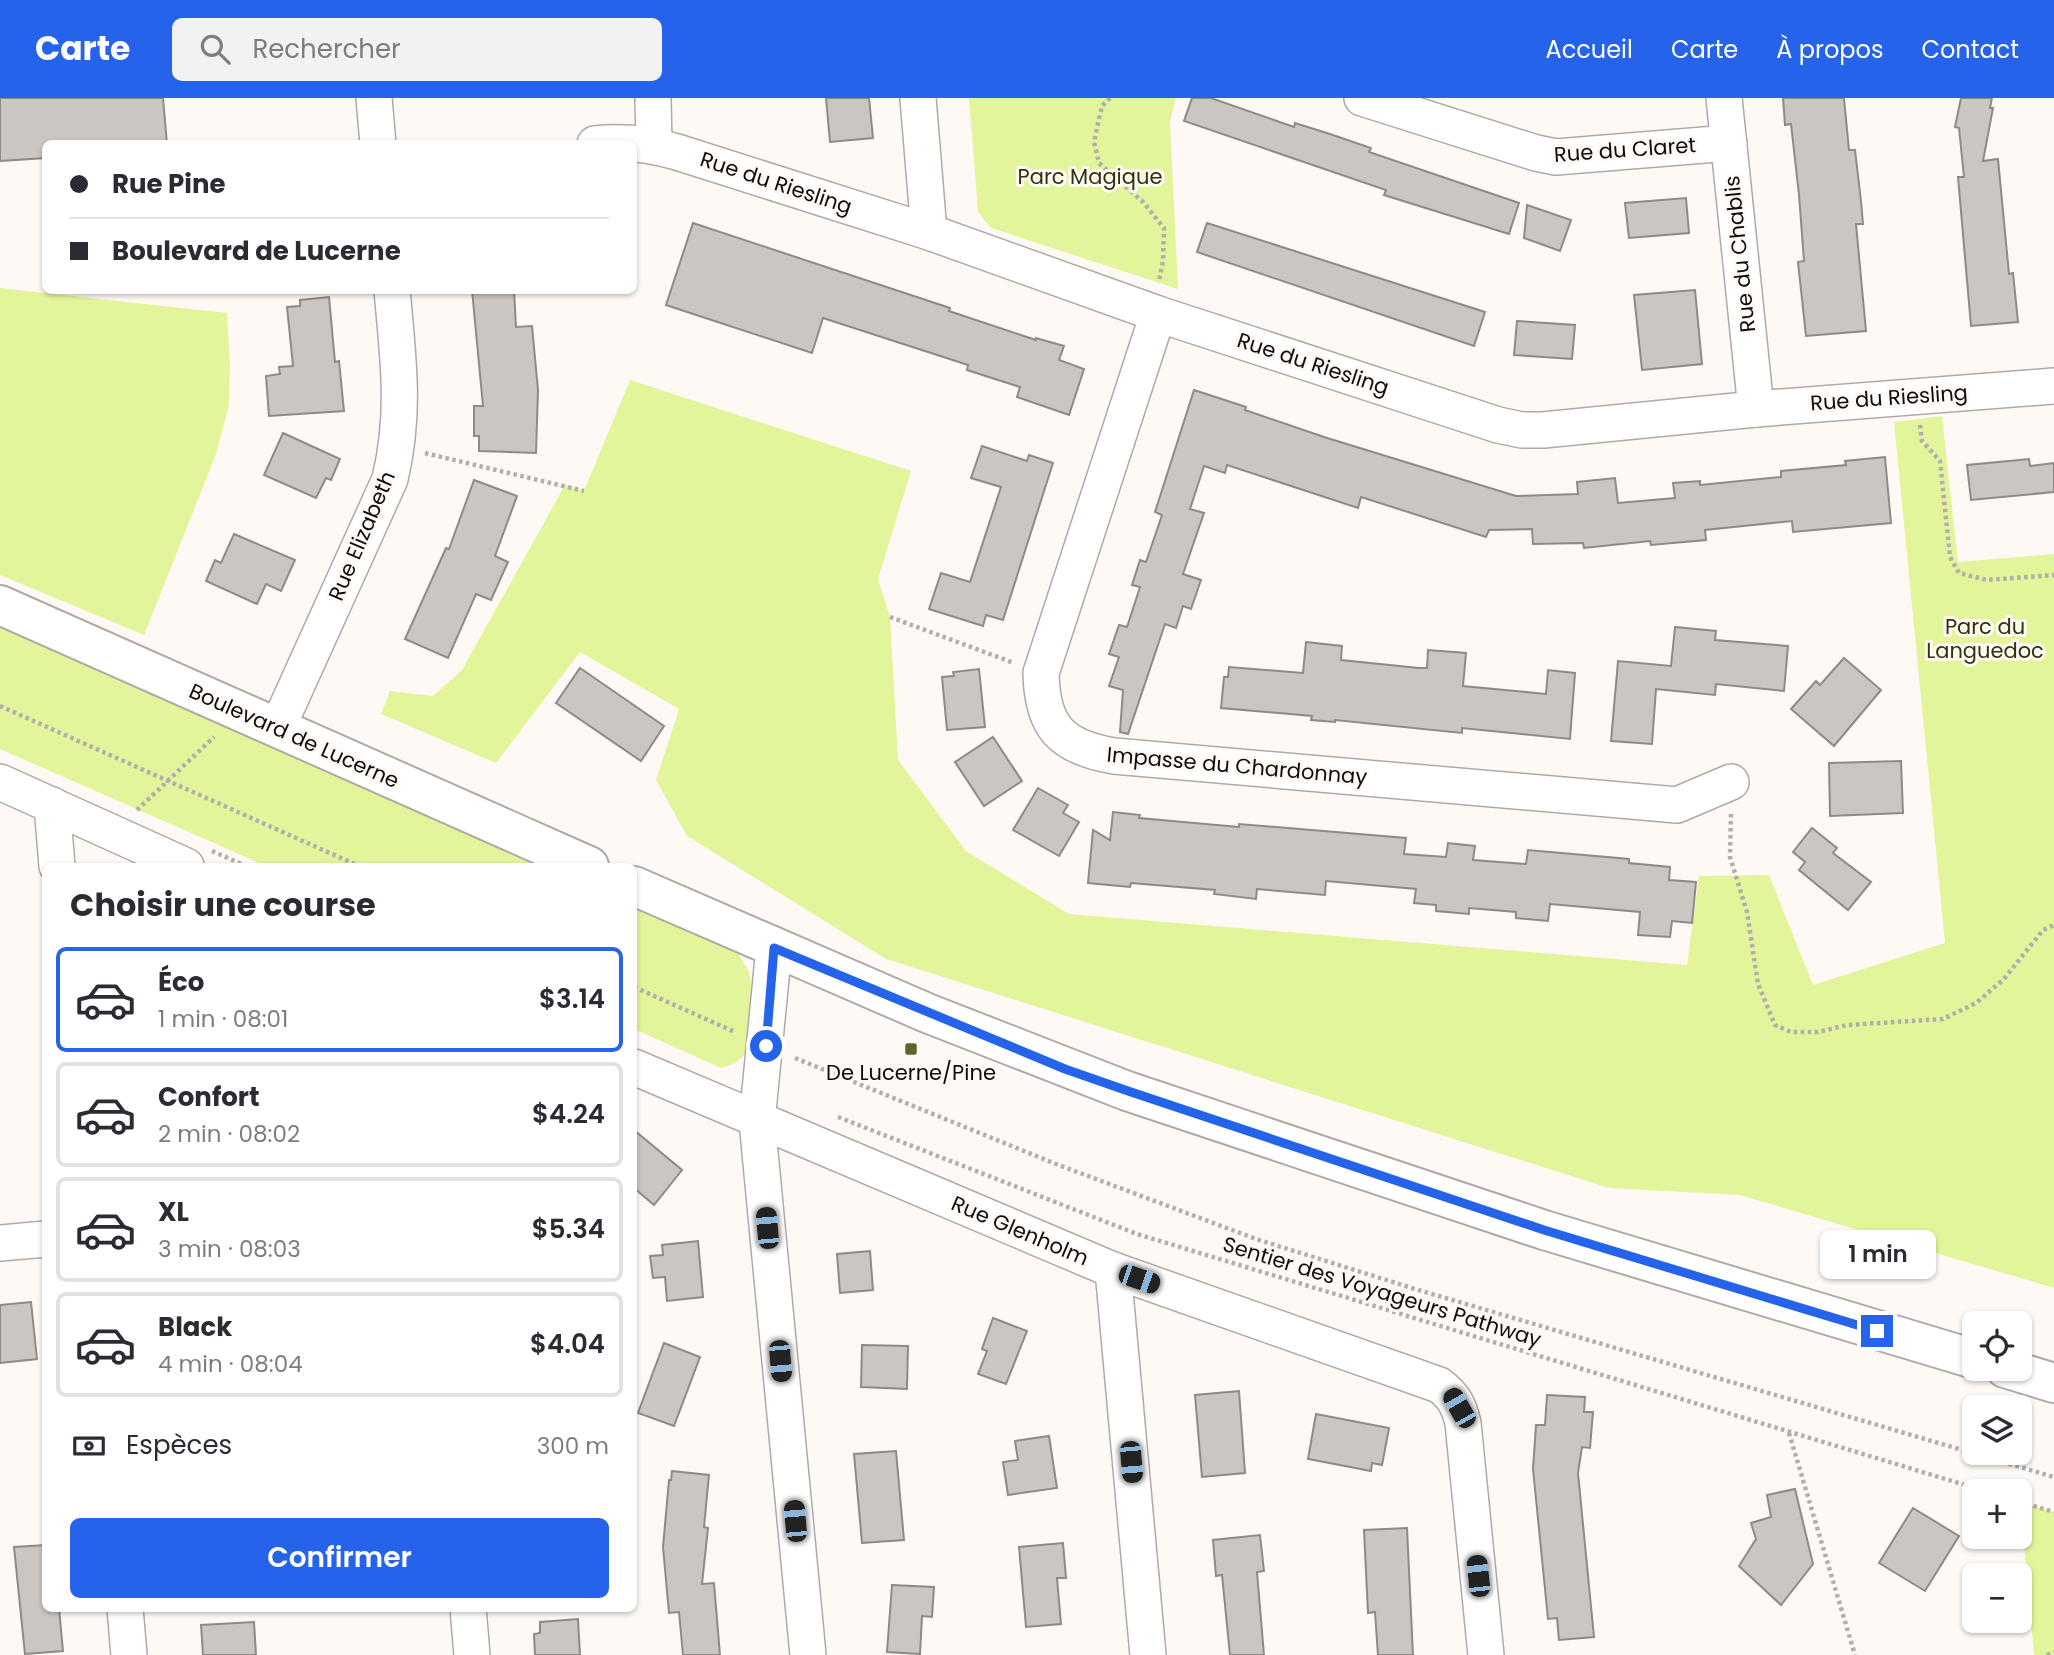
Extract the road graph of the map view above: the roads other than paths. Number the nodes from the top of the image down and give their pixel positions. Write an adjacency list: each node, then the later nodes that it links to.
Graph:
1 (374, 98): 7 (street)
2 (653, 98): 10 (street)
3 (918, 98): 11 (street)
4 (1362, 98): 6 (street, Rue du Claret)
5 (1724, 98): 8 (street, Rue du Chablis)
6 (1454, 113): 8 (street, Rue du Claret)
7 (378, 140)
8 (1729, 143): 15 (street, Rue du Chablis)
9 (637, 144): 10 (street, Rue du Riesling)
10 (654, 145): 11 (street, Rue du Riesling)
11 (929, 232): 13 (street, Rue du Riesling)
12 (392, 294): 17 (street, Rue Elizabeth)
13 (1157, 314): 15 (street, Rue du Riesling); 19 (street, Impasse du Chardonnay)
14 (2054, 386): 15 (street, Rue du Riesling)
15 (1756, 409)
16 (0, 605): 17 (main road, Boulevard de Lucerne)
17 (277, 729): 23 (main road, Boulevard de Lucerne)
18 (0, 782): 20 (street)
19 (1731, 782)
20 (52, 805): 21 (street); 22 (street)
21 (57, 863)
22 (179, 863)
23 (582, 863)
24 (637, 887): 25 (main road)
25 (774, 948): 27 (street); 31 (main road)
26 (637, 1068): 27 (street, Rue Glenholm)
27 (757, 1121): 30 (street, Rue Glenholm); 38 (street)
28 (42, 1239): 29 (street)
29 (0, 1243)
30 (1113, 1270): 39 (street); 40 (street, Rue Glenholm)
31 (1962, 1355)
32 (2032, 1376): 33 (main road)
33 (2054, 1383)
34 (125, 1612): 36 (street)
35 (468, 1612): 37 (street)
36 (129, 1655)
37 (472, 1655)
38 (808, 1655)
39 (1148, 1655)
40 (1486, 1655)

